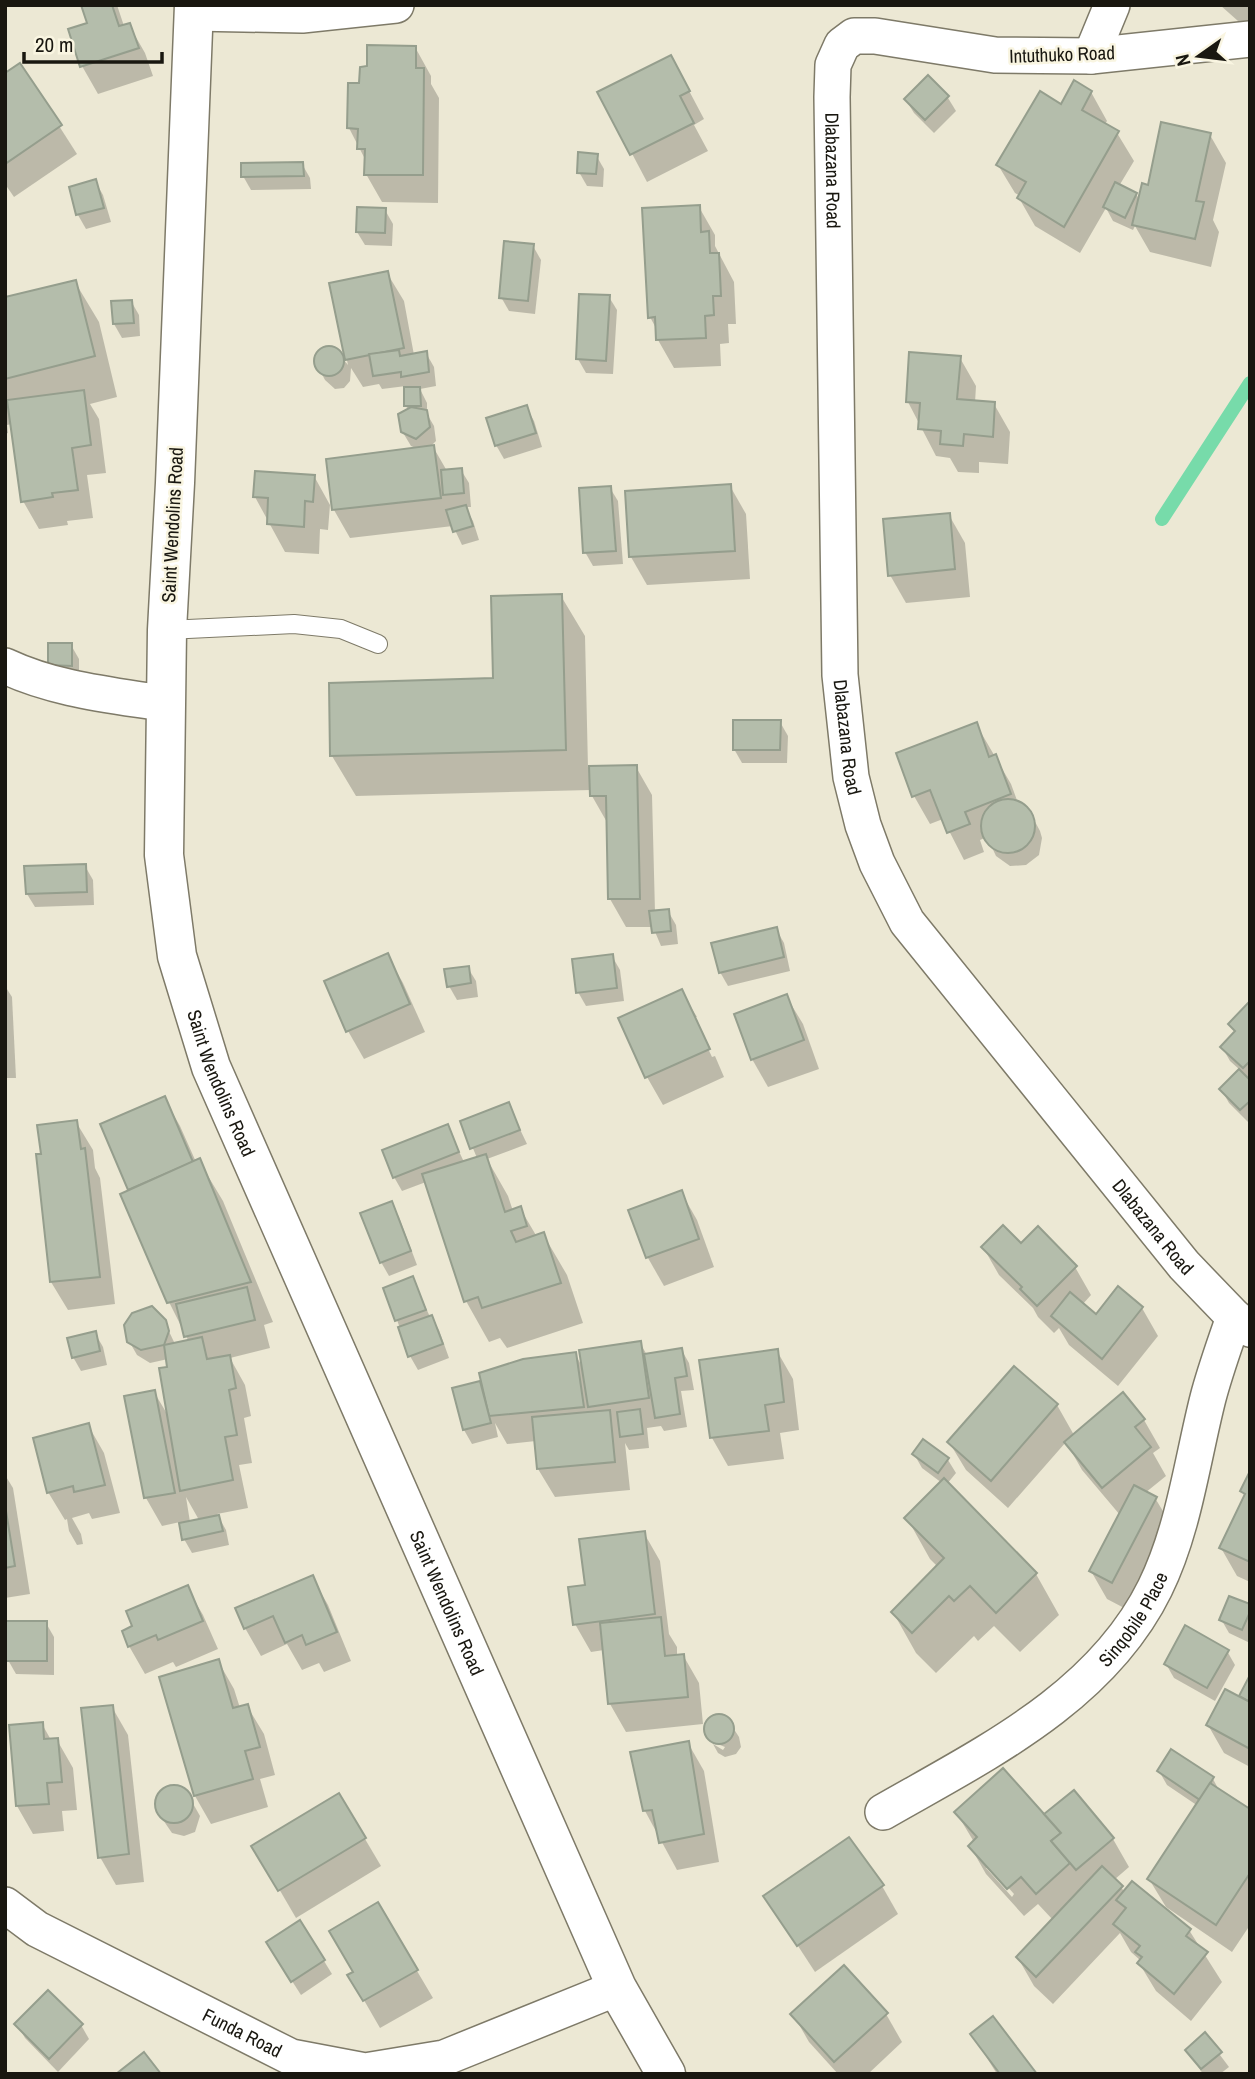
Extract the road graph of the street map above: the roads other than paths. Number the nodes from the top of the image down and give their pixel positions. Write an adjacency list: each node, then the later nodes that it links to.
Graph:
1 (396, 5): 3 (street)
2 (1112, 5): 6 (street)
3 (193, 9): 7 (street, Saint Wendolins Road)
4 (875, 36): 6 (street, Intuthuko Road); 11 (street, Dlabazana Road)
5 (1250, 38): 6 (street, Intuthuko Road)
6 (1091, 55)
7 (167, 630): 8 (lane); 10 (street, Saint Wendolins Road)
8 (378, 644)
9 (5, 666): 10 (street)
10 (167, 704): 14 (street, Saint Wendolins Road)
11 (1242, 1323): 12 (street, Sinqobile Place)
12 (883, 1812)
13 (5, 1905): 14 (street, Funda Road)
14 (617, 1988): 15 (street, Saint Wendolins Road)
15 (666, 2074)

